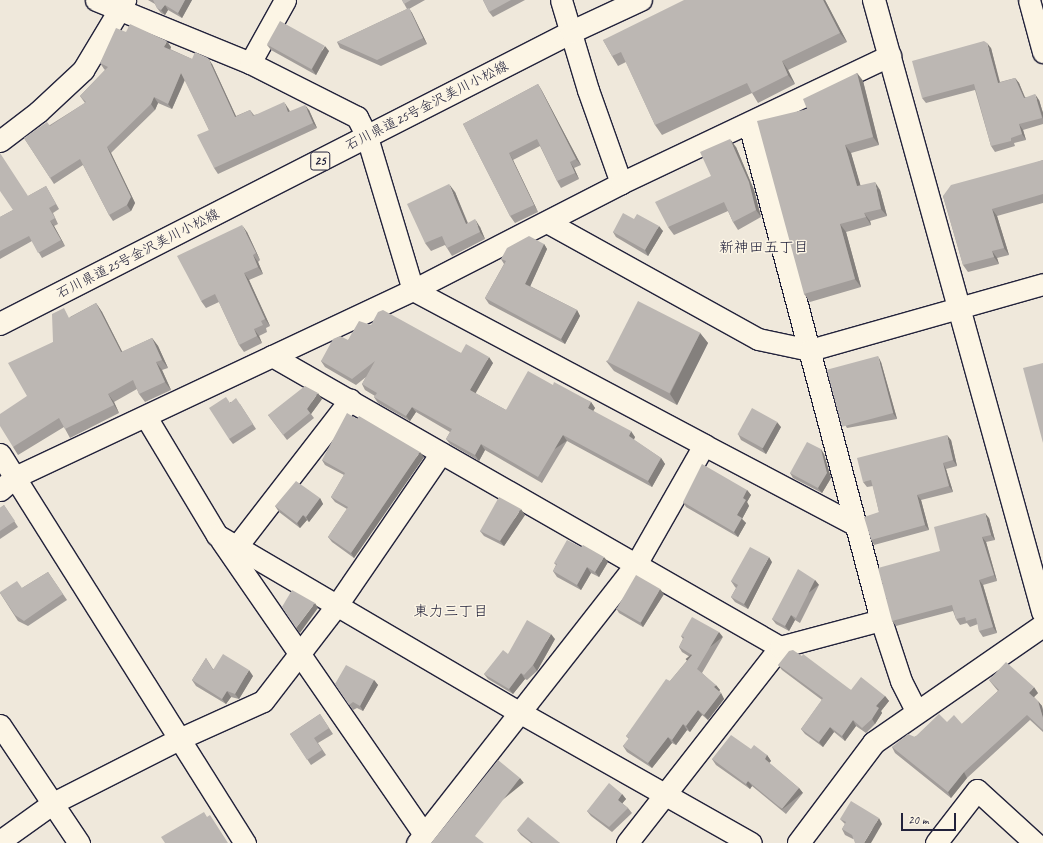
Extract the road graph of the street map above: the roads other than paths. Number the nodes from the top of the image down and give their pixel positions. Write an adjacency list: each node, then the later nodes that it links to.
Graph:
1 (96, 0): 7 (street)
2 (286, 0): 11 (street)
3 (560, 0): 8 (street)
4 (641, 0): 8 (street, 石川県道25号金沢美川小松線 / 25)
5 (874, 0): 10 (street)
6 (1029, 0): 9 (street)
7 (122, 5): 11 (street); 14 (street)
8 (572, 32): 13 (street, 石川県道25号金沢美川小松線 / 25); 15 (street)
9 (1043, 52)
10 (890, 55): 12 (street); 19 (street)
11 (250, 63): 13 (street)
12 (749, 124): 15 (street); 21 (street)
13 (367, 137): 18 (street); 20 (street, 石川県道25号金沢美川小松線 / 25)
14 (0, 140)
15 (621, 183): 16 (street)
16 (547, 222): 18 (street); 21 (street)
17 (1043, 284): 19 (street)
18 (413, 290): 22 (street); 25 (street)
19 (960, 309): 21 (street); 34 (street)
20 (0, 324)
21 (810, 350): 29 (street)
22 (272, 356): 23 (street); 24 (street)
23 (350, 400): 26 (street); 31 (street)
24 (146, 417): 28 (street); 30 (street)
25 (704, 445): 29 (street); 32 (street)
26 (441, 453): 32 (street); 33 (street)
27 (0, 454): 28 (street)
28 (7, 483): 42 (street)
29 (856, 525): 35 (street)
30 (217, 535): 31 (street); 38 (street)
31 (237, 546): 33 (street)
32 (636, 564): 37 (street); 39 (street)
33 (337, 605): 38 (street); 39 (street)
34 (1043, 612)
35 (881, 620): 37 (street); 40 (street)
36 (1043, 626): 40 (street)
37 (780, 647): 43 (street)
38 (300, 654): 42 (street); 45 (street)
39 (521, 712): 43 (street); 45 (street)
40 (917, 712): 51 (street)
41 (0, 725): 44 (street)
42 (179, 739): 44 (street); 48 (street)
43 (665, 794): 49 (street); 50 (street)
44 (53, 803): 46 (street); 47 (street)
45 (421, 839)
46 (0, 841)
47 (80, 843)
48 (245, 843)
49 (627, 843)
50 (751, 843)
51 (799, 843)
52 (936, 843): 53 (street)
53 (1035, 843)

